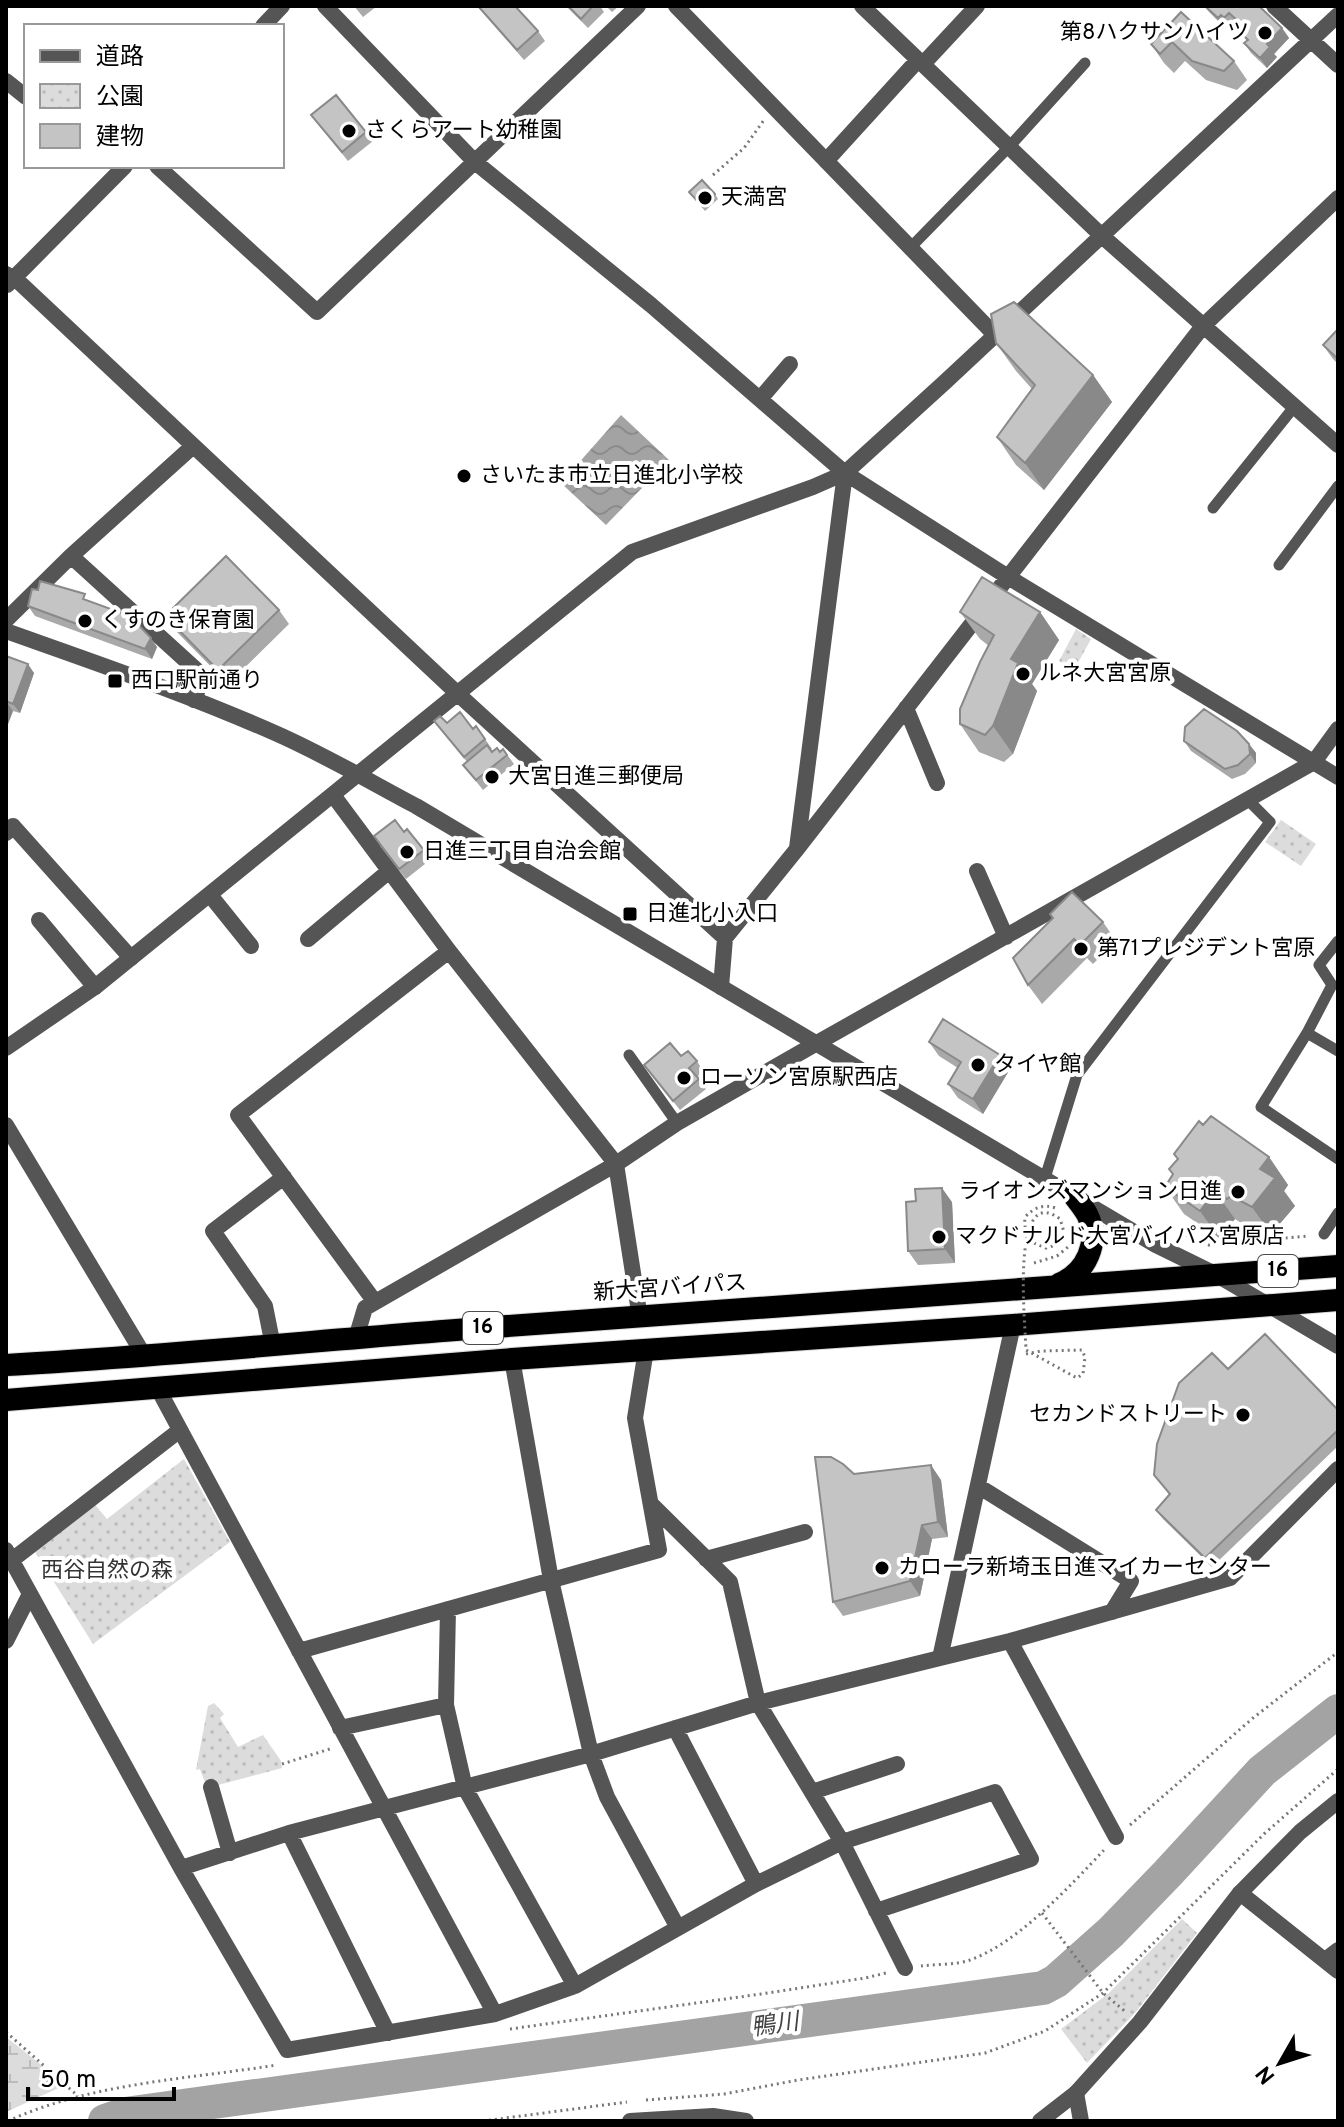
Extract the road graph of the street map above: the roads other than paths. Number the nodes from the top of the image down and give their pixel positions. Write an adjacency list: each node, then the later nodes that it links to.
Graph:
1 (282, 6): 9 (street)
2 (325, 6): 18 (street)
3 (638, 6): 18 (street)
4 (676, 6): 17 (street)
5 (862, 6): 11 (street)
6 (977, 6): 11 (street)
7 (1274, 6): 10 (street)
8 (1338, 15): 10 (street)
9 (265, 24)
10 (1311, 41): 13 (street); 22 (street)
11 (920, 62): 16 (street); 17 (street)
12 (1085, 63): 16 (lane)
13 (1338, 65)
14 (6, 81): 15 (street)
15 (24, 95)
16 (1009, 147): 22 (street); 23 (lane)
17 (826, 161): 23 (street)
18 (475, 162): 19 (street); 28 (street)
19 (159, 168)
20 (116, 169): 24 (street)
21 (1338, 198): 25 (street)
22 (1102, 236): 25 (street); 26 (street)
23 (910, 248): 26 (street)
24 (8, 280): 31 (street)
25 (1203, 326): 29 (street); 37 (street)
26 (995, 335): 32 (street)
27 (790, 364): 28 (street)
28 (760, 399): 32 (street)
29 (1294, 407): 30 (street); 34 (lane)
30 (1338, 445)
31 (192, 447): 35 (street); 40 (street)
32 (845, 473): 37 (street); 40 (street); 51 (street)
33 (1338, 486): 36 (lane)
34 (1213, 508)
35 (71, 556): 38 (street); 41 (street)
36 (1279, 565)
37 (1008, 577): 42 (street); 44 (street)
38 (6, 620)
39 (6, 631): 41 (street)
40 (458, 694): 45 (street); 57 (street)
41 (194, 700): 45 (street)
42 (906, 708): 47 (street); 51 (street)
43 (1338, 729): 44 (street)
44 (1314, 762): 46 (street); 49 (street)
45 (358, 774): 48 (street); 64 (street)
46 (1338, 777)
47 (937, 783)
48 (333, 795): 53 (street); 54 (street)
49 (1247, 799): 56 (street); 76 (lane)
50 (6, 833): 62 (street)
51 (797, 849): 57 (street)
52 (977, 871): 56 (street)
53 (388, 872): 58 (street); 61 (street)
54 (210, 895): 60 (street); 62 (street)
55 (39, 920): 63 (street)
56 (1006, 937): 67 (street)
57 (725, 938): 64 (street)
58 (308, 939)
59 (1338, 941): 65 (lane)
60 (251, 946)
61 (449, 951): 74 (street); 75 (street)
62 (131, 958): 63 (street)
63 (95, 987): 68 (street)
64 (721, 987): 67 (street)
65 (1335, 987): 66 (lane)
66 (1307, 1033): 69 (lane); 73 (lane)
67 (817, 1043): 71 (street); 76 (street)
68 (6, 1048)
69 (1338, 1051)
70 (629, 1055): 71 (lane)
71 (677, 1123): 74 (street)
72 (6, 1125): 92 (street)
73 (1338, 1159)
74 (616, 1164): 84 (street); 86 (street)
75 (284, 1177): 84 (street); 89 (street)
76 (1045, 1178): 77 (street)
77 (1067, 1202): 81 (street); 82 (highway)
78 (1338, 1213): 79 (lane)
79 (1324, 1234)
80 (1338, 1266): 81 (highway, 新大宮バイパス / 16)
81 (1217, 1275): 82 (highway, 新大宮バイパス / 16); 85 (street)
82 (1054, 1286): 86 (highway, 新大宮バイパス / 16)
83 (1338, 1300): 85 (highway, 16)
84 (375, 1302): 88 (street)
85 (1269, 1305): 87 (highway, 16); 90 (street)
86 (640, 1318): 88 (highway, 新大宮バイパス / 16)
87 (1013, 1325): 91 (highway, 16); 99 (street)
88 (356, 1338): 89 (highway, 新大宮バイパス / 16)
89 (273, 1346): 92 (highway, 新大宮バイパス / 16)
90 (1338, 1346)
91 (646, 1350): 93 (highway, 16); 100 (street)
92 (145, 1357): 94 (highway, 新大宮バイパス / 16)
93 (512, 1359): 95 (highway, 16); 104 (street)
94 (6, 1365)
95 (157, 1387): 96 (highway, 16); 97 (street)
96 (6, 1400)
97 (180, 1430): 102 (street); 110 (street)
98 (1338, 1469): 107 (street)
99 (978, 1486): 107 (street); 111 (street)
100 (651, 1504): 103 (street); 104 (street)
101 (805, 1532): 103 (street)
102 (9, 1555): 105 (street)
103 (706, 1559): 112 (street)
104 (551, 1580): 106 (street); 116 (street)
105 (30, 1594): 108 (street); 127 (street)
106 (448, 1609): 110 (street); 113 (street)
107 (1112, 1612): 109 (street)
108 (6, 1641)
109 (1010, 1641): 111 (street); 124 (street)
110 (299, 1651): 115 (street)
111 (940, 1658): 112 (street)
112 (758, 1703): 114 (street); 120 (street)
113 (446, 1705): 115 (street); 119 (street)
114 (675, 1728): 116 (street); 128 (street)
115 (344, 1735): 122 (street)
116 (591, 1754): 119 (street); 131 (street)
117 (897, 1764): 120 (street)
118 (211, 1787): 126 (street)
119 (465, 1788): 122 (street); 134 (street)
120 (812, 1792): 125 (street)
121 (1338, 1801): 129 (street)
122 (384, 1810): 123 (street); 135 (street)
123 (289, 1833): 126 (street); 136 (street)
124 (1116, 1837)
125 (842, 1842): 128 (street); 130 (street); 130 (street)
126 (230, 1853): 127 (street)
127 (181, 1868): 136 (street)
128 (756, 1884): 131 (street)
129 (1240, 1893): 132 (street); 137 (street)
130 (876, 1911): 133 (street)
131 (678, 1928): 134 (street)
132 (1334, 1960)
133 (905, 1968)
134 (575, 1986): 135 (street)
135 (495, 2014): 136 (street)
136 (388, 2033)
137 (1076, 2093): 141 (street); 142 (street)
138 (713, 2118): 139 (street); 140 (street)
139 (630, 2121)
140 (746, 2121)
141 (1040, 2121)
142 (1081, 2121)

